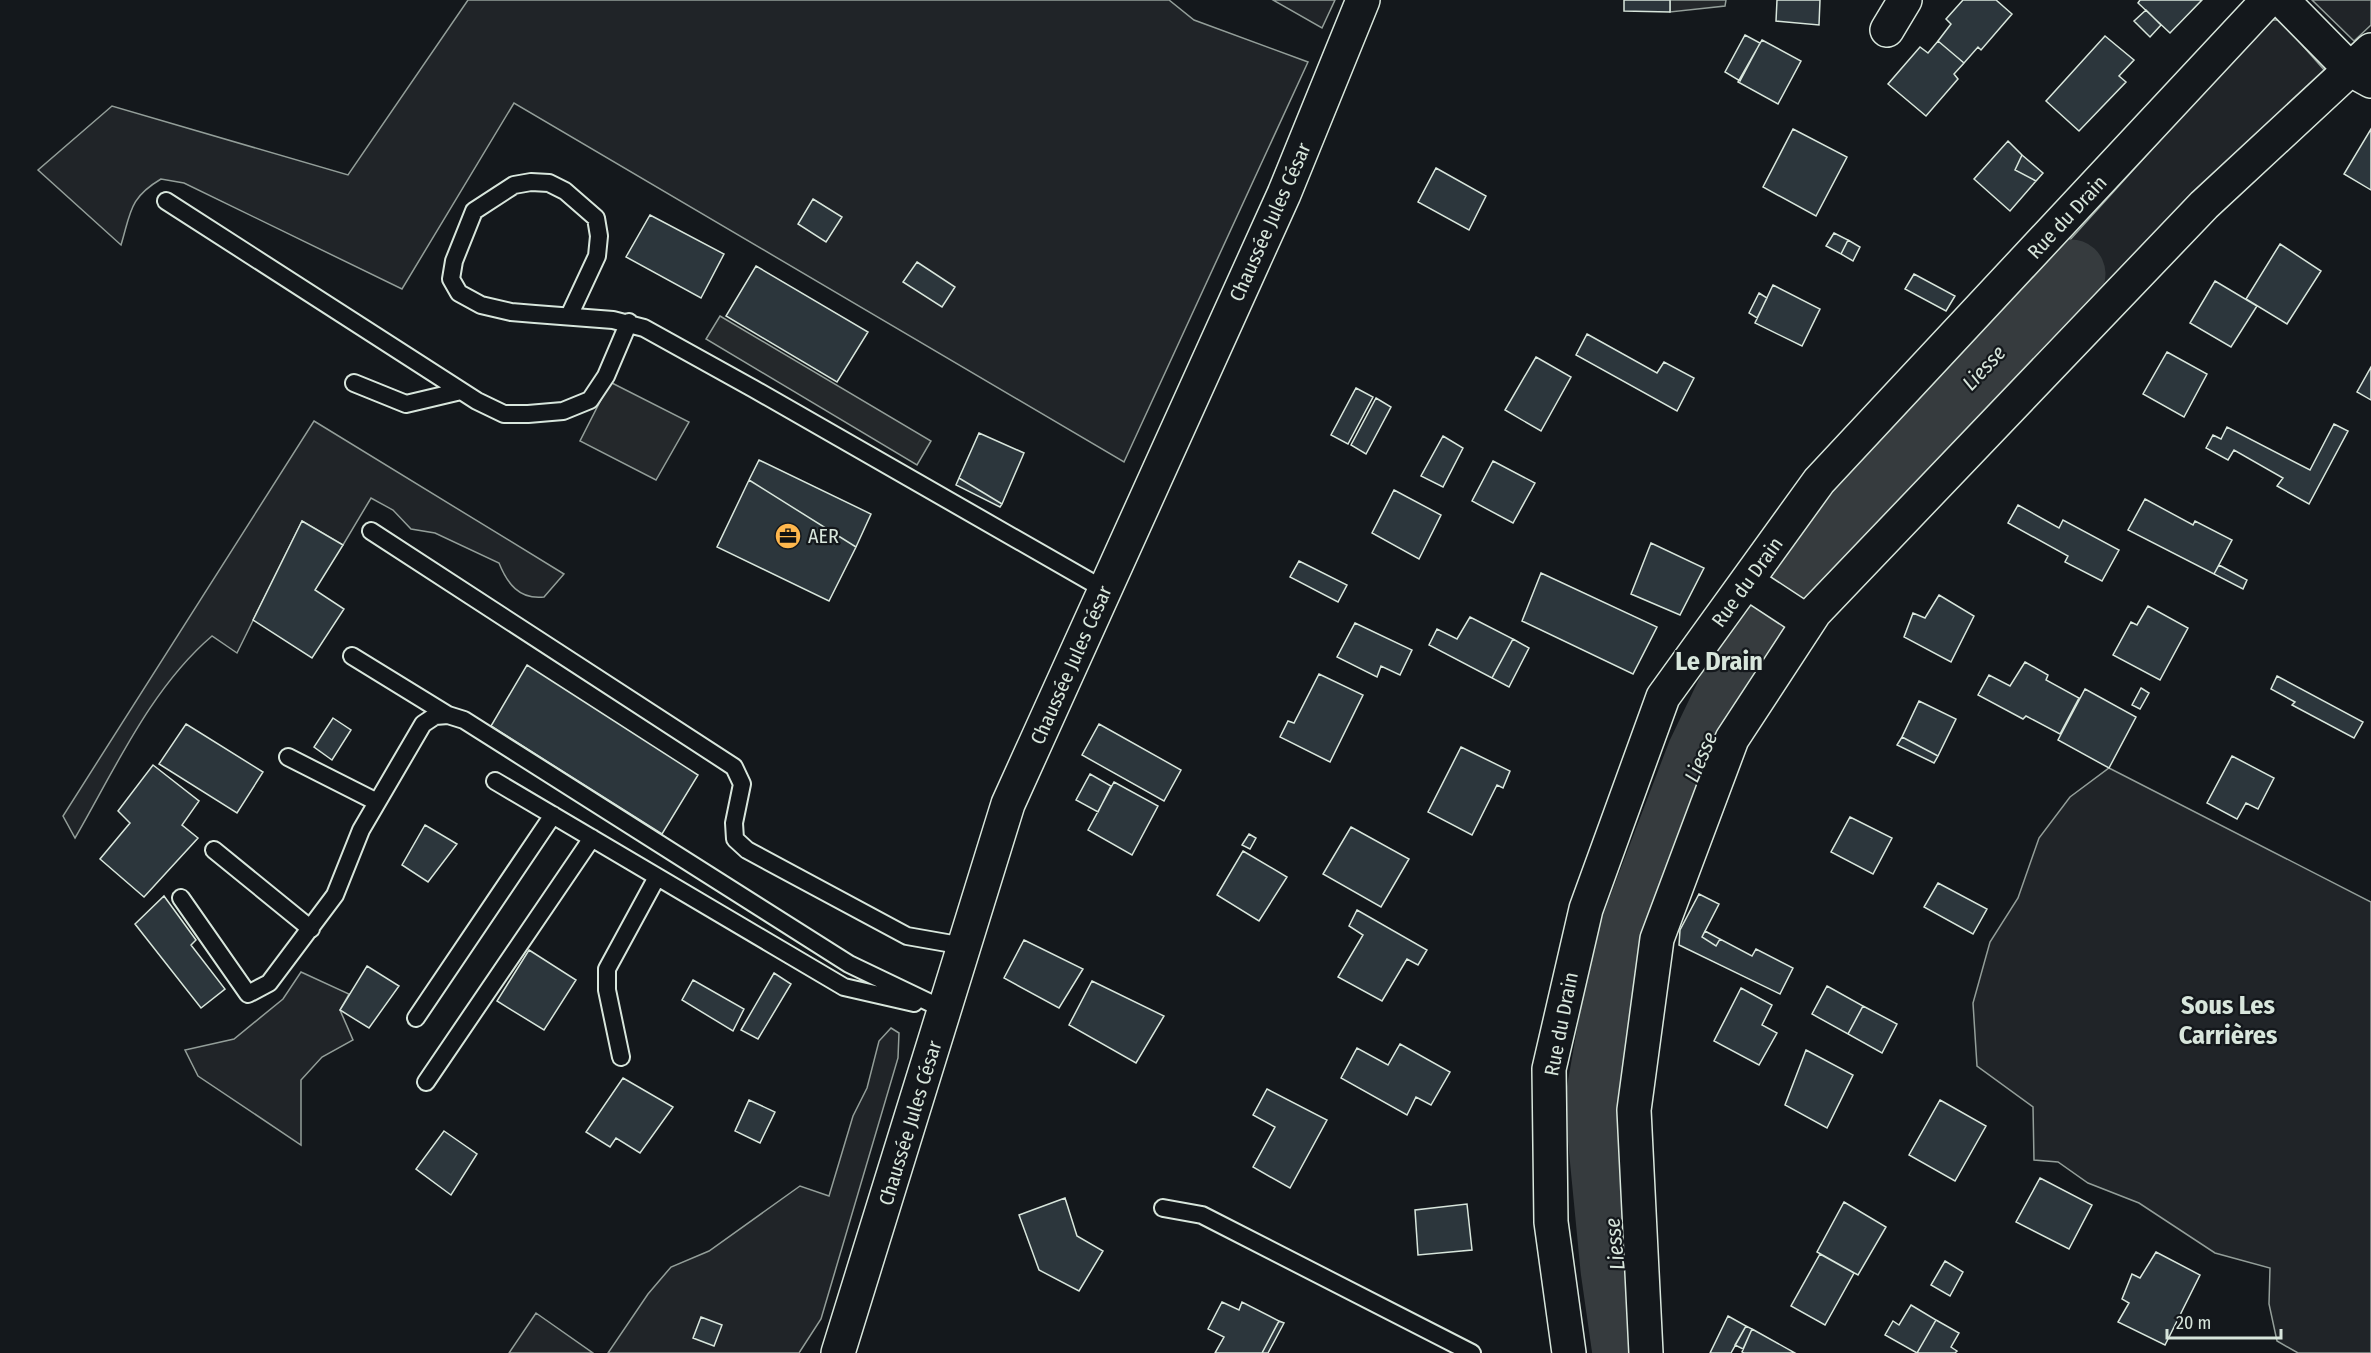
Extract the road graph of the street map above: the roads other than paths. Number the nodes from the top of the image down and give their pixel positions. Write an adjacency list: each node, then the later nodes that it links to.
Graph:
1 (1363, 0): 14 (street, Chaussée Jules César)
2 (1905, 0): 5 (street)
3 (2268, 0): 13 (street, Rue du Drain)
4 (2282, 0): 6 (street)
5 (1887, 30)
6 (2364, 67): 15 (street)
7 (166, 201): 11 (lane)
8 (569, 316): 8 (lane); 9 (lane)
9 (629, 322): 11 (lane); 14 (lane)
10 (354, 383): 11 (lane)
11 (461, 391)
12 (371, 531): 27 (lane)
13 (1747, 582): 15 (street); 35 (street, Rue du Drain)
14 (1105, 590): 27 (street, Chaussée Jules César)
15 (1808, 622): 36 (street)
16 (352, 656): 17 (lane)
17 (448, 715): 20 (lane); 28 (lane)
18 (288, 757): 20 (lane)
19 (495, 781): 21 (lane)
20 (377, 802): 26 (lane)
21 (552, 816): 22 (lane); 29 (lane)
22 (592, 838): 24 (lane); 31 (lane)
23 (214, 850): 26 (lane)
24 (657, 877): 28 (lane); 30 (lane)
25 (181, 898): 26 (lane)
26 (311, 929)
27 (964, 946): 28 (street, Chaussée Jules César)
28 (945, 1010): 33 (street, Chaussée Jules César)
29 (416, 1018)
30 (621, 1057)
31 (426, 1082)
32 (1162, 1208): 34 (lane)
33 (838, 1353)
34 (1472, 1353)
35 (1569, 1353)
36 (1646, 1353)

